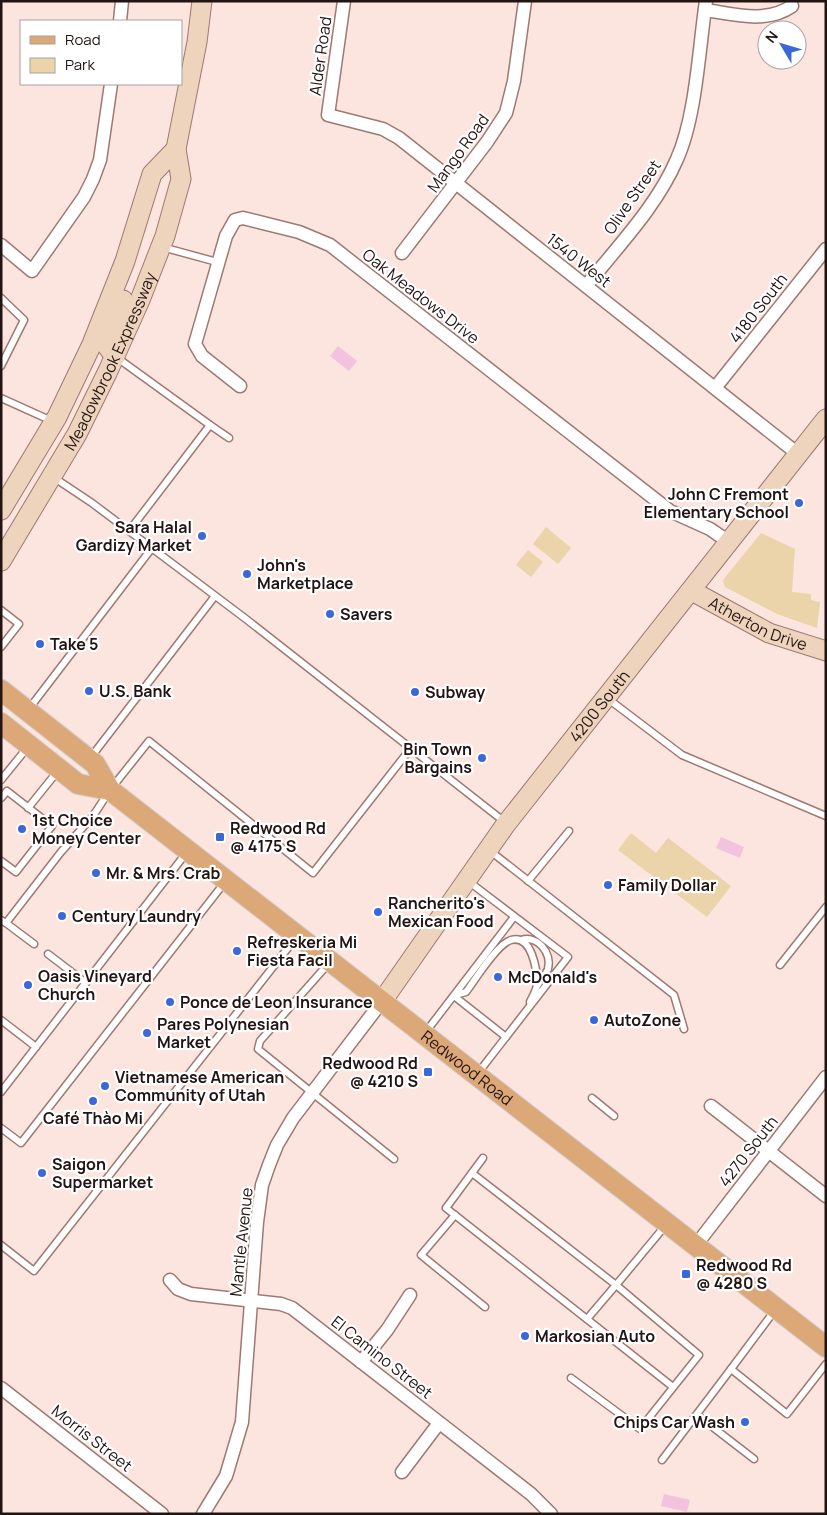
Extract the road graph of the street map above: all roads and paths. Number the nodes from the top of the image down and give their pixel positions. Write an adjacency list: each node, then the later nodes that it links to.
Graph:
1 (122, 1): 7 (street)
2 (202, 1): 10 (main road, Meadowbrook Expressway)
3 (344, 1): 9 (street, Alder Road)
4 (525, 1): 11 (street, Mango Road)
5 (705, 6): 6 (street); 18 (street, Olive Street)
6 (792, 6)
7 (120, 20)
8 (111, 85): 12 (street)
9 (328, 115): 11 (street, 1540 West)
10 (176, 149): 13 (main road, Meadowbrook Expressway); 16 (main road, Meadowbrook Expressway)
11 (456, 183): 15 (street, Mango Road); 18 (street, 1540 West)
12 (1, 245)
13 (161, 246): 17 (lane); 20 (main road, Meadowbrook Expressway)
14 (826, 249): 23 (street, 4180 South)
15 (402, 253)
16 (125, 261): 20 (main road); 26 (main road, Meadowbrook Expressway)
17 (217, 262): 22 (street, Oak Meadows Drive); 33 (street, Oak Meadows Drive)
18 (586, 286): 23 (street, 1540 West)
19 (1, 298): 21 (lane)
20 (115, 356): 27 (lane); 30 (main road, Meadowbrook Expressway)
21 (1, 366)
22 (240, 386)
23 (716, 388): 29 (street, 1540 West)
24 (1, 398): 26 (lane)
25 (826, 419): 29 (main road, 4200 South)
26 (54, 422): 31 (main road, Meadowbrook Expressway)
27 (210, 425): 28 (lane); 32 (lane)
28 (229, 438)
29 (798, 454): 33 (main road, 4200 South)
30 (52, 476): 32 (lane); 35 (main road, Meadowbrook Expressway)
31 (1, 510)
32 (129, 531): 34 (lane)
33 (729, 542): 36 (main road, 4200 South)
34 (152, 548): 37 (lane); 43 (lane)
35 (1, 561)
36 (692, 591): 40 (main road, Atherton Drive); 42 (main road, 4200 South)
37 (215, 596): 46 (lane); 47 (lane)
38 (1, 610): 39 (lane)
39 (1, 647)
40 (826, 651)
41 (1, 690): 43 (main road, Redwood Road)
42 (606, 698): 53 (lane); 54 (main road, 4200 South)
43 (28, 710): 47 (main road, Redwood Road)
44 (1, 723): 45 (main road, Redwood Road)
45 (29, 745): 48 (main road, Redwood Road); 49 (lane)
46 (411, 748): 50 (lane); 54 (lane)
47 (89, 759): 50 (main road, Redwood Road)
48 (60, 769): 50 (main road, Redwood Road); 52 (lane)
49 (1, 780)
50 (110, 790): 57 (main road, Redwood Road); 64 (lane)
51 (1, 798): 52 (lane)
52 (28, 808): 58 (lane)
53 (826, 816)
54 (506, 824): 56 (main road, 4200 South)
55 (569, 831): 61 (lane)
56 (488, 849): 59 (main road, 4200 South); 61 (lane)
57 (188, 852): 60 (main road, Redwood Road); 71 (lane)
58 (1, 861)
59 (467, 880): 63 (lane); 74 (main road, 4200 South)
60 (226, 881): 65 (main road, Redwood Road); 88 (lane)
61 (528, 881): 77 (lane)
62 (826, 907): 70 (lane)
63 (514, 917): 73 (lane); 75 (lane)
64 (4, 921): 67 (lane)
65 (298, 935): 69 (main road, Redwood Road); 96 (lane)
66 (521, 940): 72 (lane); 72 (lane); 73 (lane)
67 (34, 944)
68 (48, 954): 71 (lane)
69 (330, 960): 74 (main road, Redwood Road); 84 (lane)
70 (780, 965)
71 (86, 983): 80 (lane)
72 (537, 986): 75 (lane)
73 (454, 995): 78 (lane); 79 (lane)
74 (383, 1000): 78 (main road, Redwood Road); 84 (street, Mantle Avenue)
75 (527, 1010): 79 (lane)
76 (1, 1020): 80 (lane)
77 (684, 1028)
78 (425, 1034): 81 (main road, Redwood Road)
79 (506, 1037): 81 (lane)
80 (36, 1047): 83 (lane)
81 (477, 1074): 95 (main road, Redwood Road)
82 (826, 1077): 89 (street, 4270 South)
83 (1, 1092)
84 (312, 1094): 91 (lane); 101 (street, Mantle Avenue)
85 (592, 1098): 87 (lane)
86 (710, 1106): 89 (street)
87 (614, 1116)
88 (1, 1128)
89 (768, 1151): 93 (street); 97 (street, 4270 South)
90 (483, 1158): 92 (lane)
91 (394, 1159)
92 (472, 1173): 94 (lane); 99 (lane)
93 (826, 1196)
94 (455, 1215): 102 (lane); 104 (lane)
95 (667, 1223): 97 (main road, Redwood Road); 99 (lane)
96 (1, 1245)
97 (696, 1245): 103 (main road, Redwood Road)
98 (170, 1280): 101 (street, El Camino Street)
99 (616, 1285): 104 (lane); 110 (lane)
100 (410, 1294): 106 (street)
101 (252, 1301): 106 (street, El Camino Street); 118 (street, Mantle Avenue)
102 (485, 1307)
103 (777, 1309): 105 (main road, Redwood Road); 108 (lane)
104 (587, 1319): 110 (lane)
105 (826, 1347)
106 (361, 1362): 113 (street, El Camino Street)
107 (826, 1364): 108 (lane)
108 (731, 1369): 112 (lane)
109 (571, 1378): 110 (lane)
110 (673, 1387)
111 (1, 1388): 117 (street, Morris Street)
112 (697, 1414): 114 (lane); 115 (lane)
113 (440, 1423): 116 (street); 119 (street, El Camino Street)
114 (754, 1459)
115 (662, 1460)
116 (402, 1472)
117 (162, 1514)
118 (203, 1514)
119 (551, 1514)

